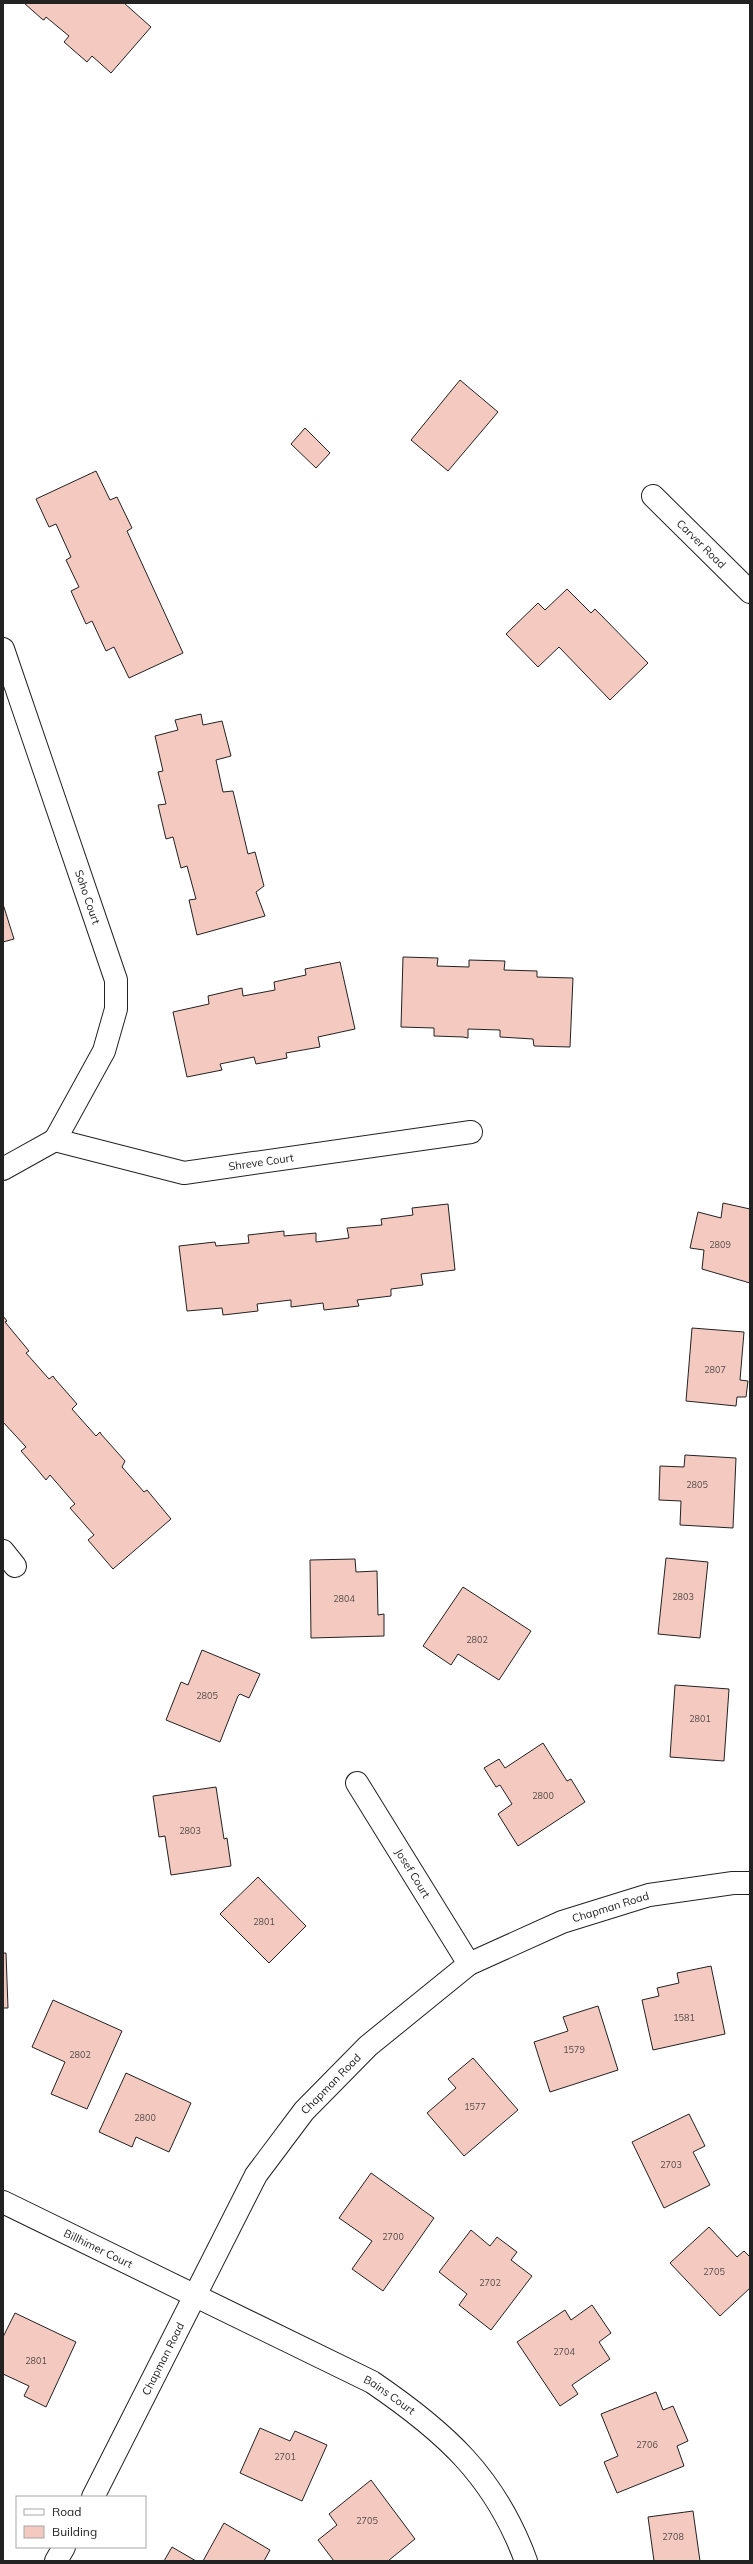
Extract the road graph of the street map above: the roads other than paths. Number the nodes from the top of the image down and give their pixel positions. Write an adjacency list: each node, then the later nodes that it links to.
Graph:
1 (652, 496): 2 (street, Carver Road)
2 (750, 592)
3 (3, 650): 5 (street, Soho Court)
4 (471, 1132): 5 (street, Shreve Court)
5 (55, 1140): 6 (street)
6 (3, 1169)
7 (357, 1783): 9 (street, Josef Court)
8 (750, 1883): 9 (street, Chapman Road)
9 (469, 1964): 11 (street, Chapman Road)
10 (3, 2202): 11 (street, Billhimer Court)
11 (194, 2296): 12 (street, Chapman Road); 15 (street, Bains Court)
12 (94, 2496)
13 (63, 2548): 14 (street)
14 (56, 2561)
15 (526, 2561)

